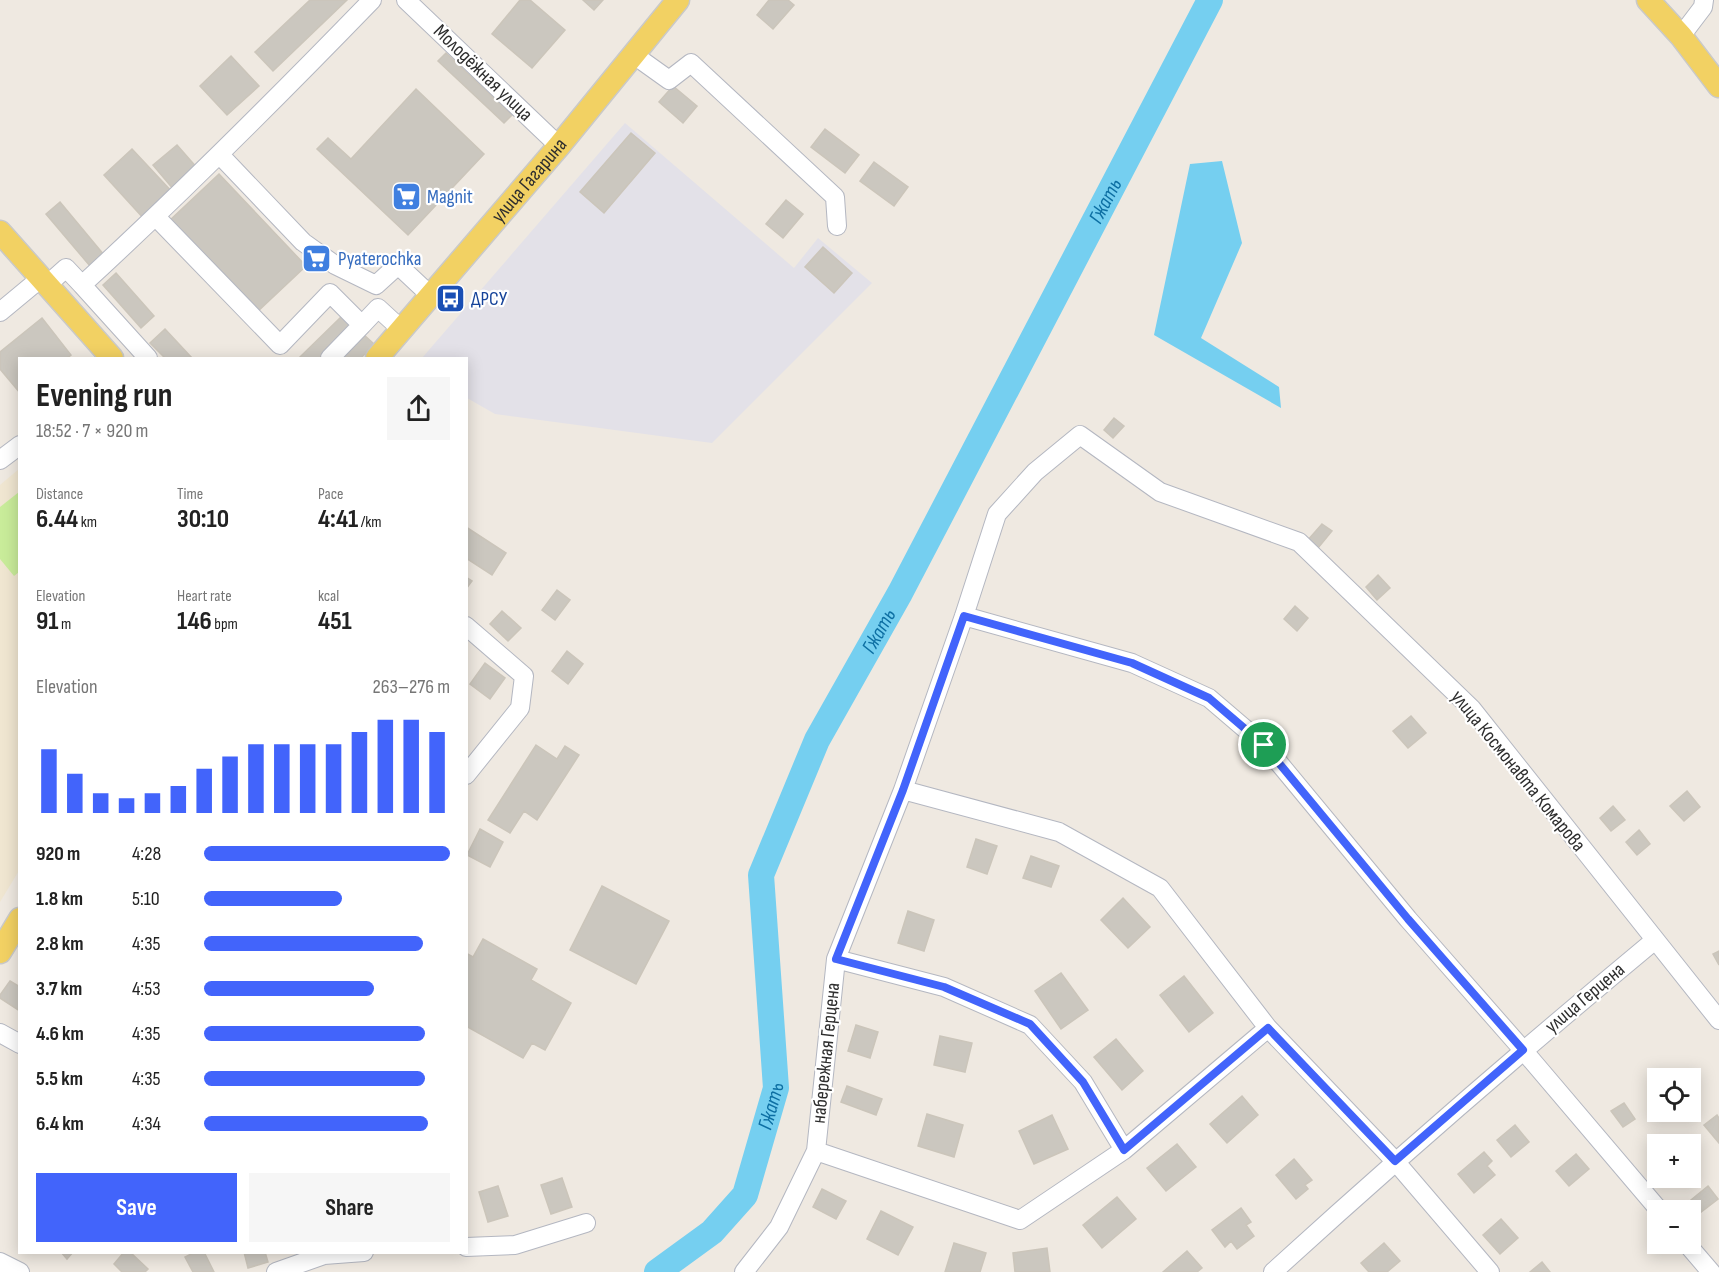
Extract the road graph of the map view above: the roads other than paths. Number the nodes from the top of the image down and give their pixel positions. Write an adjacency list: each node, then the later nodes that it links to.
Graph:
1 (372, 0): 10 (street)
2 (406, 0): 9 (street, Молодёжная улица)
3 (678, 0): 7 (main road, улица Гагарина)
4 (1648, 0): 6 (main road)
5 (1704, 0): 6 (street)
6 (1681, 36): 8 (main road)
7 (634, 54): 9 (main road, улица Гагарина); 12 (street)
8 (1719, 86)
9 (559, 146): 16 (main road, улица Гагарина)
10 (220, 154): 11 (street); 16 (street)
11 (156, 217): 15 (street); 18 (street)
12 (837, 226)
13 (0, 232): 14 (main road)
14 (44, 282): 15 (street); 17 (street); 20 (main road)
15 (82, 285): 21 (street)
16 (431, 296): 19 (main road, улица Гагарина)
17 (0, 312)
18 (362, 325): 19 (street); 22 (street)
19 (402, 330): 23 (main road, улица Гагарина)
20 (111, 357)
21 (147, 357)
22 (331, 357)
23 (379, 357)
24 (18, 446): 25 (street)
25 (0, 460)
26 (997, 514): 27 (street, набережная Герцена); 32 (street, улица Космонавта Комарова)
27 (964, 616): 30 (street, набережная Герцена); 39 (street)
28 (468, 628): 29 (street)
29 (468, 773)
30 (903, 790): 34 (street, набережная Герцена); 36 (street)
31 (18, 922): 33 (main road)
32 (1655, 940): 35 (street, улица Космонавта Комарова); 39 (street, улица Герцена)
33 (0, 952)
34 (836, 959): 40 (street); 41 (street, набережная Герцена)
35 (1719, 1020)
36 (1268, 1028): 40 (street); 42 (street)
37 (0, 1033): 38 (street)
38 (18, 1043)
39 (1523, 1050): 42 (street, улица Герцена); 43 (street)
40 (1124, 1150): 41 (street)
41 (816, 1151): 51 (street, набережная Герцена)
42 (1395, 1161): 52 (street, улица Герцена); 53 (street)
43 (1650, 1200)
44 (586, 1224): 45 (street)
45 (468, 1247)
46 (337, 1254): 50 (street)
47 (1696, 1254): 54 (street)
48 (0, 1262): 49 (street)
49 (20, 1272)
50 (276, 1272)
51 (744, 1272)
52 (1273, 1272)
53 (1490, 1272)
54 (1711, 1272)

